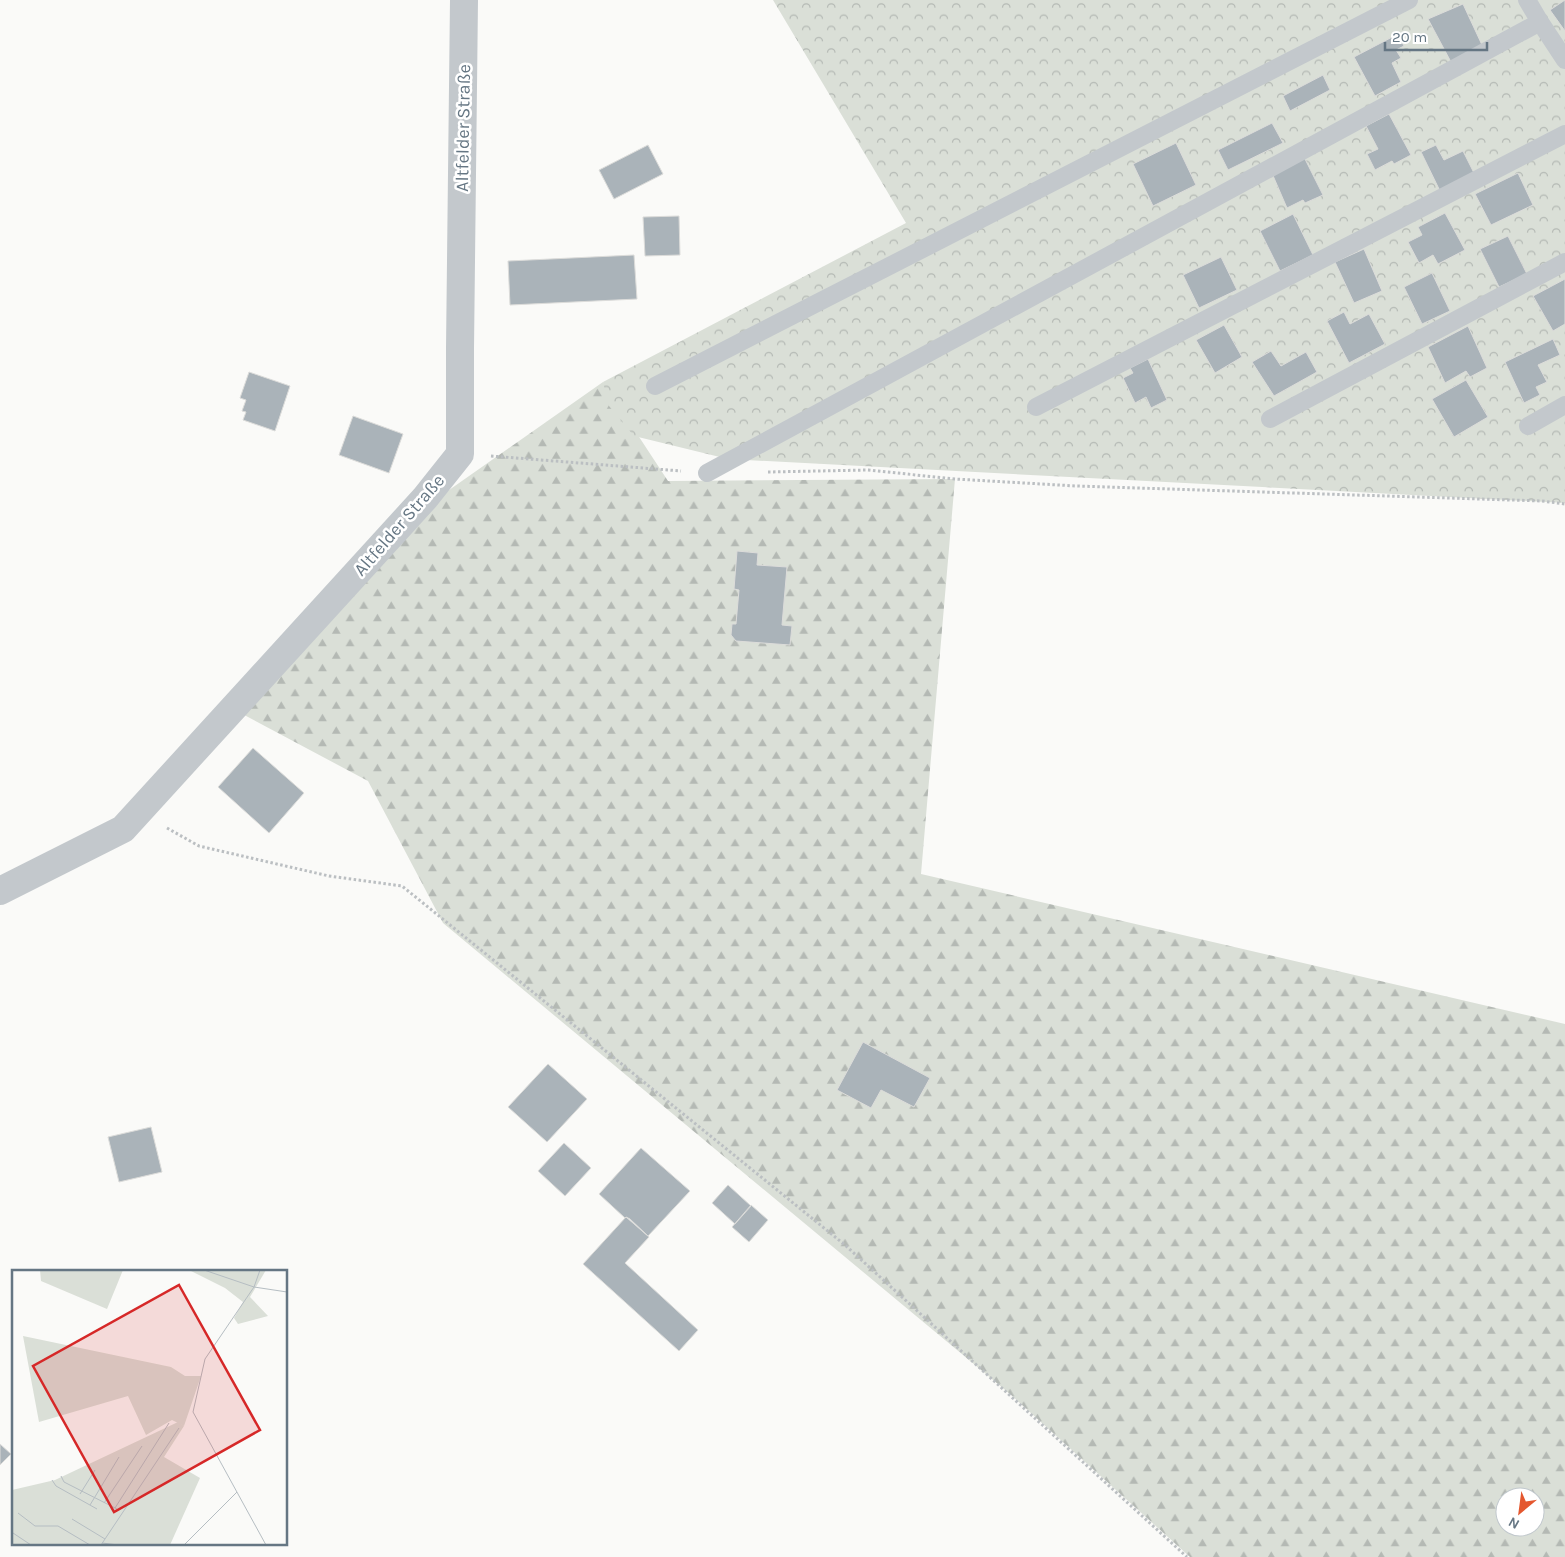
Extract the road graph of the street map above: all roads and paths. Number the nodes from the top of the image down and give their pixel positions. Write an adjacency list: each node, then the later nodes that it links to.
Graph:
1 (464, 0): 13 (street, Altfelder Straße)
2 (1409, 0): 8 (lane)
3 (1527, 0): 4 (lane)
4 (1540, 22): 5 (lane); 15 (lane)
5 (1565, 60)
6 (1565, 134): 10 (lane)
7 (1565, 262): 11 (lane)
8 (656, 386)
9 (1565, 405): 12 (lane)
10 (1036, 407)
11 (1270, 418)
12 (1528, 426)
13 (460, 454): 15 (path); 17 (street, Altfelder Straße)
14 (764, 472): 16 (path)
15 (707, 473)
16 (1565, 504)
17 (140, 812): 18 (street, Altfelder Straße); 19 (path)
18 (0, 891)
19 (1187, 1557)

